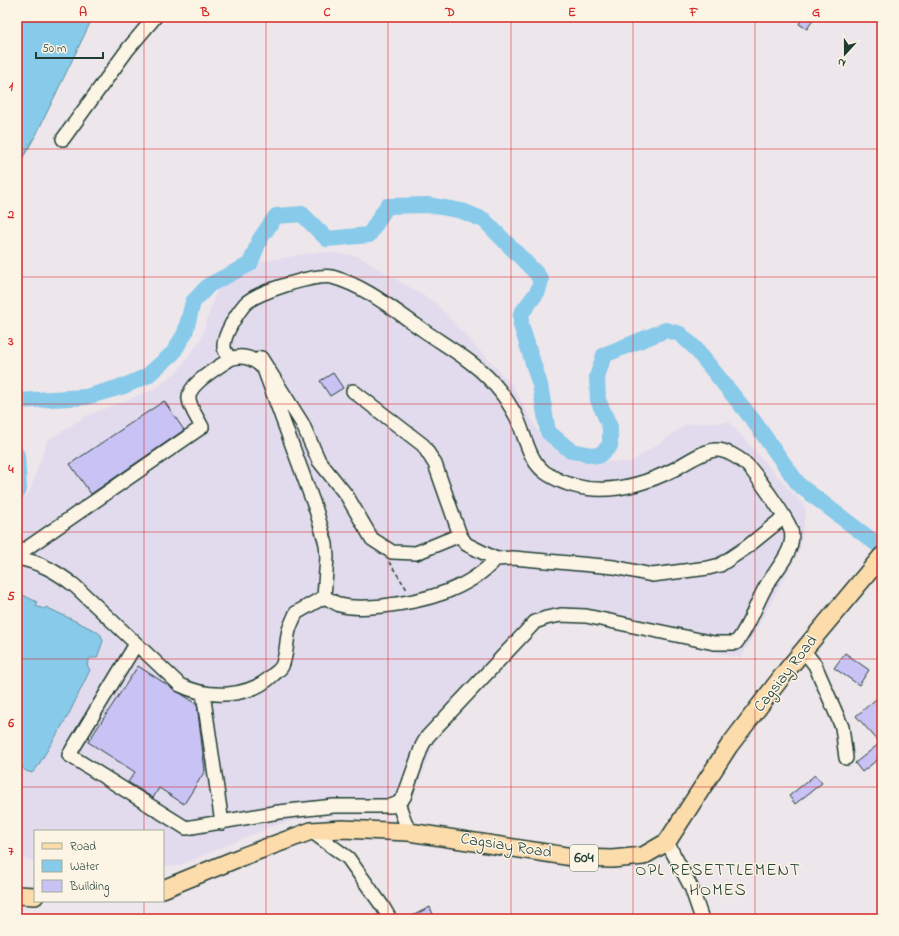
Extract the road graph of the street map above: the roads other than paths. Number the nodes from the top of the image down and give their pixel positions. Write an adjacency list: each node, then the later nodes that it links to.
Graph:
1 (155, 17): 2 (street)
2 (63, 139)
3 (230, 359): 4 (street); 6 (street); 8 (street)
4 (256, 361): 7 (street); 12 (street)
5 (353, 391): 7 (street)
6 (784, 517): 10 (street); 17 (street)
7 (460, 535): 10 (street)
8 (17, 554)
9 (17, 558): 13 (street)
10 (496, 559): 12 (street)
11 (878, 560): 14 (main road, Cagsiay Road / 604)
12 (324, 596): 15 (street)
13 (136, 644): 15 (street); 18 (street)
14 (804, 651): 16 (street); 21 (main road, Cagsiay Road / 604)
15 (203, 693): 18 (street)
16 (846, 758)
17 (398, 803): 18 (street); 20 (street)
18 (222, 823)
19 (311, 831): 20 (main road, Cagsiay Road / 604); 22 (main road, Cagsiay Road / 604); 25 (street)
20 (409, 832): 21 (main road, Cagsiay Road / 604)
21 (667, 842): 26 (street)
22 (164, 889)
23 (17, 895): 24 (main road)
24 (34, 896)
25 (390, 919)
26 (702, 919)

